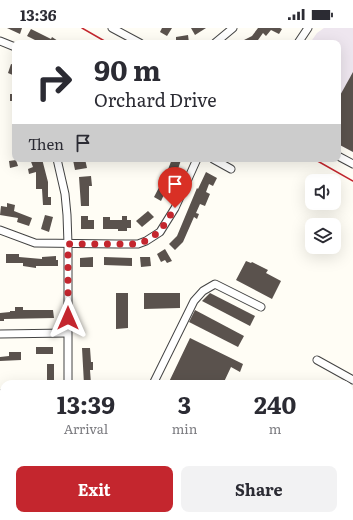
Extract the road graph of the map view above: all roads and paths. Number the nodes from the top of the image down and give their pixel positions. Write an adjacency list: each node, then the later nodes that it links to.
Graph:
1 (112, 28): 4 (street)
2 (234, 28): 5 (street)
3 (308, 28): 6 (street)
4 (134, 40)
5 (219, 40)
6 (300, 40)
7 (0, 41): 8 (street)
8 (12, 46)
9 (341, 158): 13 (street)
10 (58, 162): 16 (street)
11 (196, 162): 16 (street)
12 (218, 162): 14 (street)
13 (353, 164)
14 (231, 169)
15 (0, 230): 16 (street)
16 (68, 244): 18 (street)
17 (261, 307): 22 (street)
18 (68, 333): 19 (street); 21 (street)
19 (0, 334)
20 (317, 360): 23 (street)
21 (68, 380)
22 (155, 380)
23 (353, 380)

